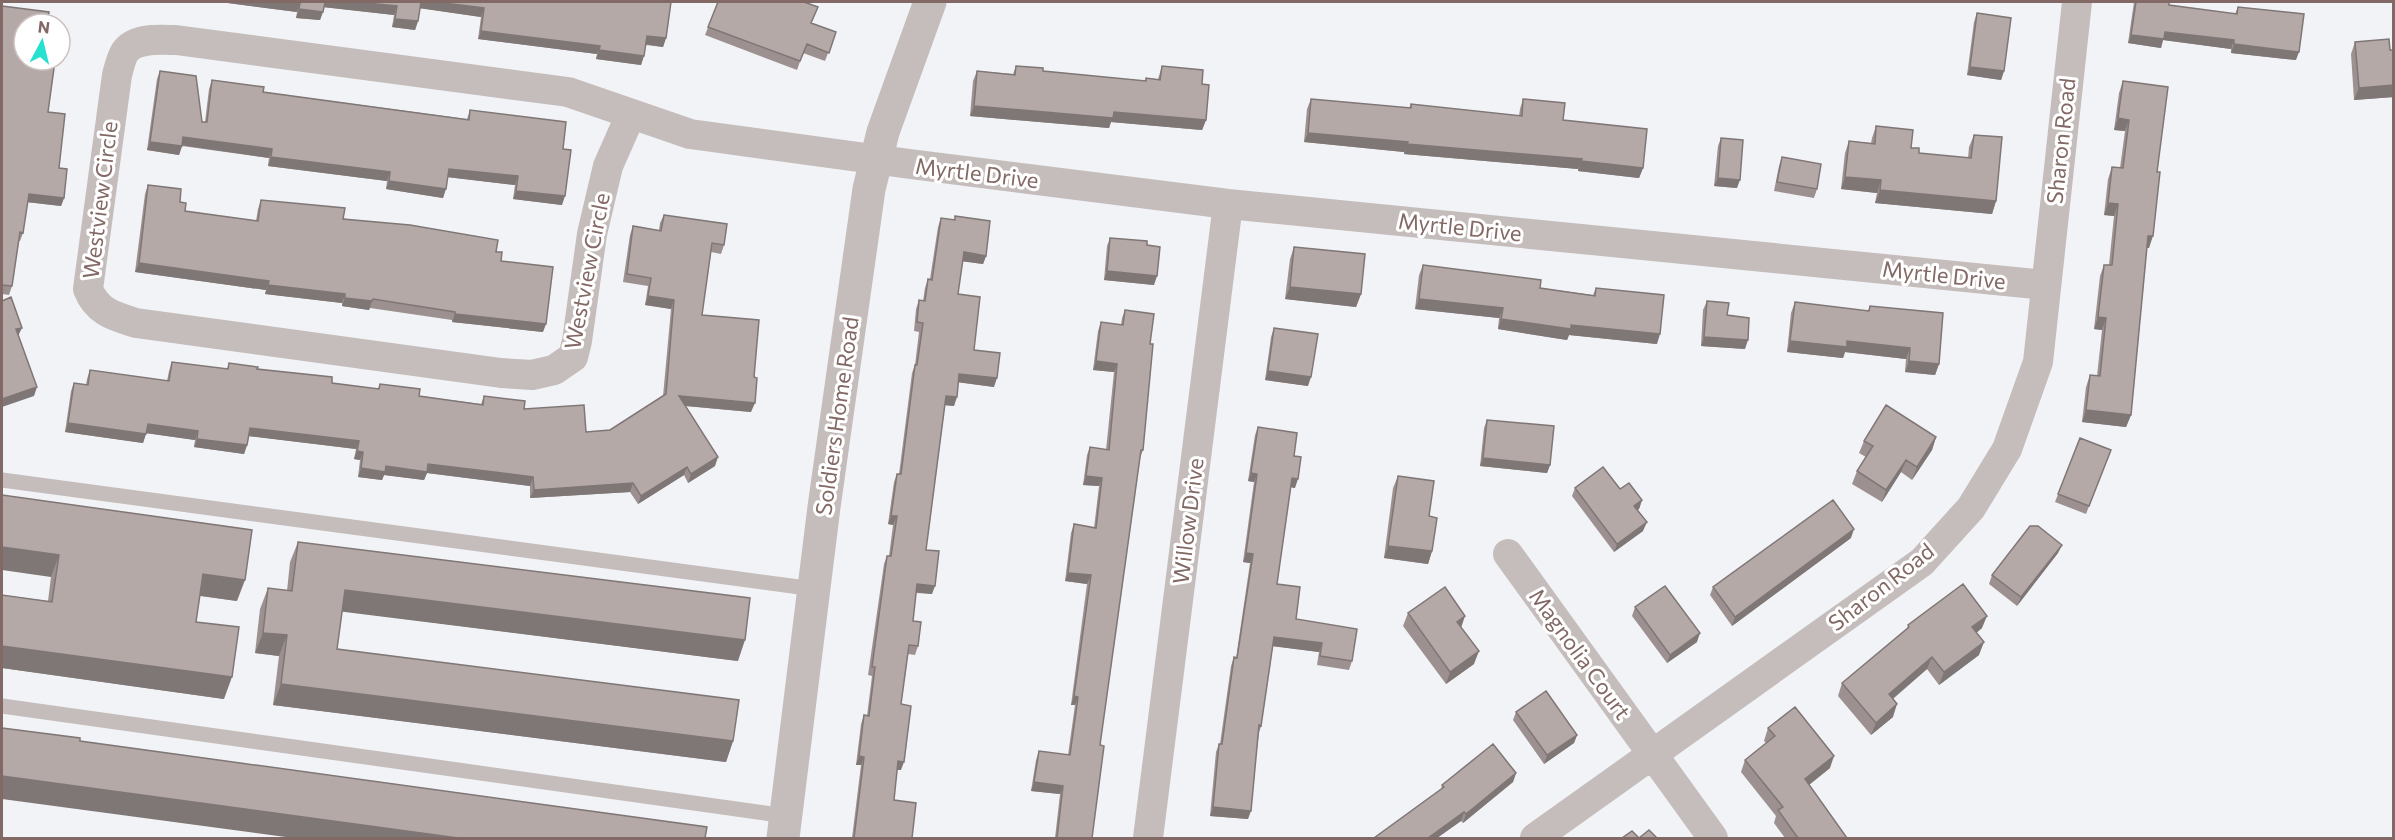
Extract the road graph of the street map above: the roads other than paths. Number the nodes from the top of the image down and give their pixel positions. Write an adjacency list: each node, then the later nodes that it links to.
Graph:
1 (930, 2): 4 (street, Soldiers Home Road)
2 (2077, 2): 6 (street, Sharon Road)
3 (631, 114): 3 (street, Westview Circle); 4 (street, Westview Circle)
4 (875, 160): 5 (street, Myrtle Drive); 9 (street, Soldiers Home Road)
5 (1228, 204): 6 (street, Myrtle Drive); 13 (street, Willow Drive)
6 (2046, 285): 11 (street, Sharon Road)
7 (2, 480): 9 (lane)
8 (1508, 554): 11 (street, Magnolia Court)
9 (814, 589): 12 (street, Soldiers Home Road)
10 (2, 706): 12 (lane)
11 (1652, 754): 14 (street, Sharon Road); 15 (street, Magnolia Court)
12 (784, 827)
13 (1148, 838)
14 (1535, 838)
15 (1713, 838)

